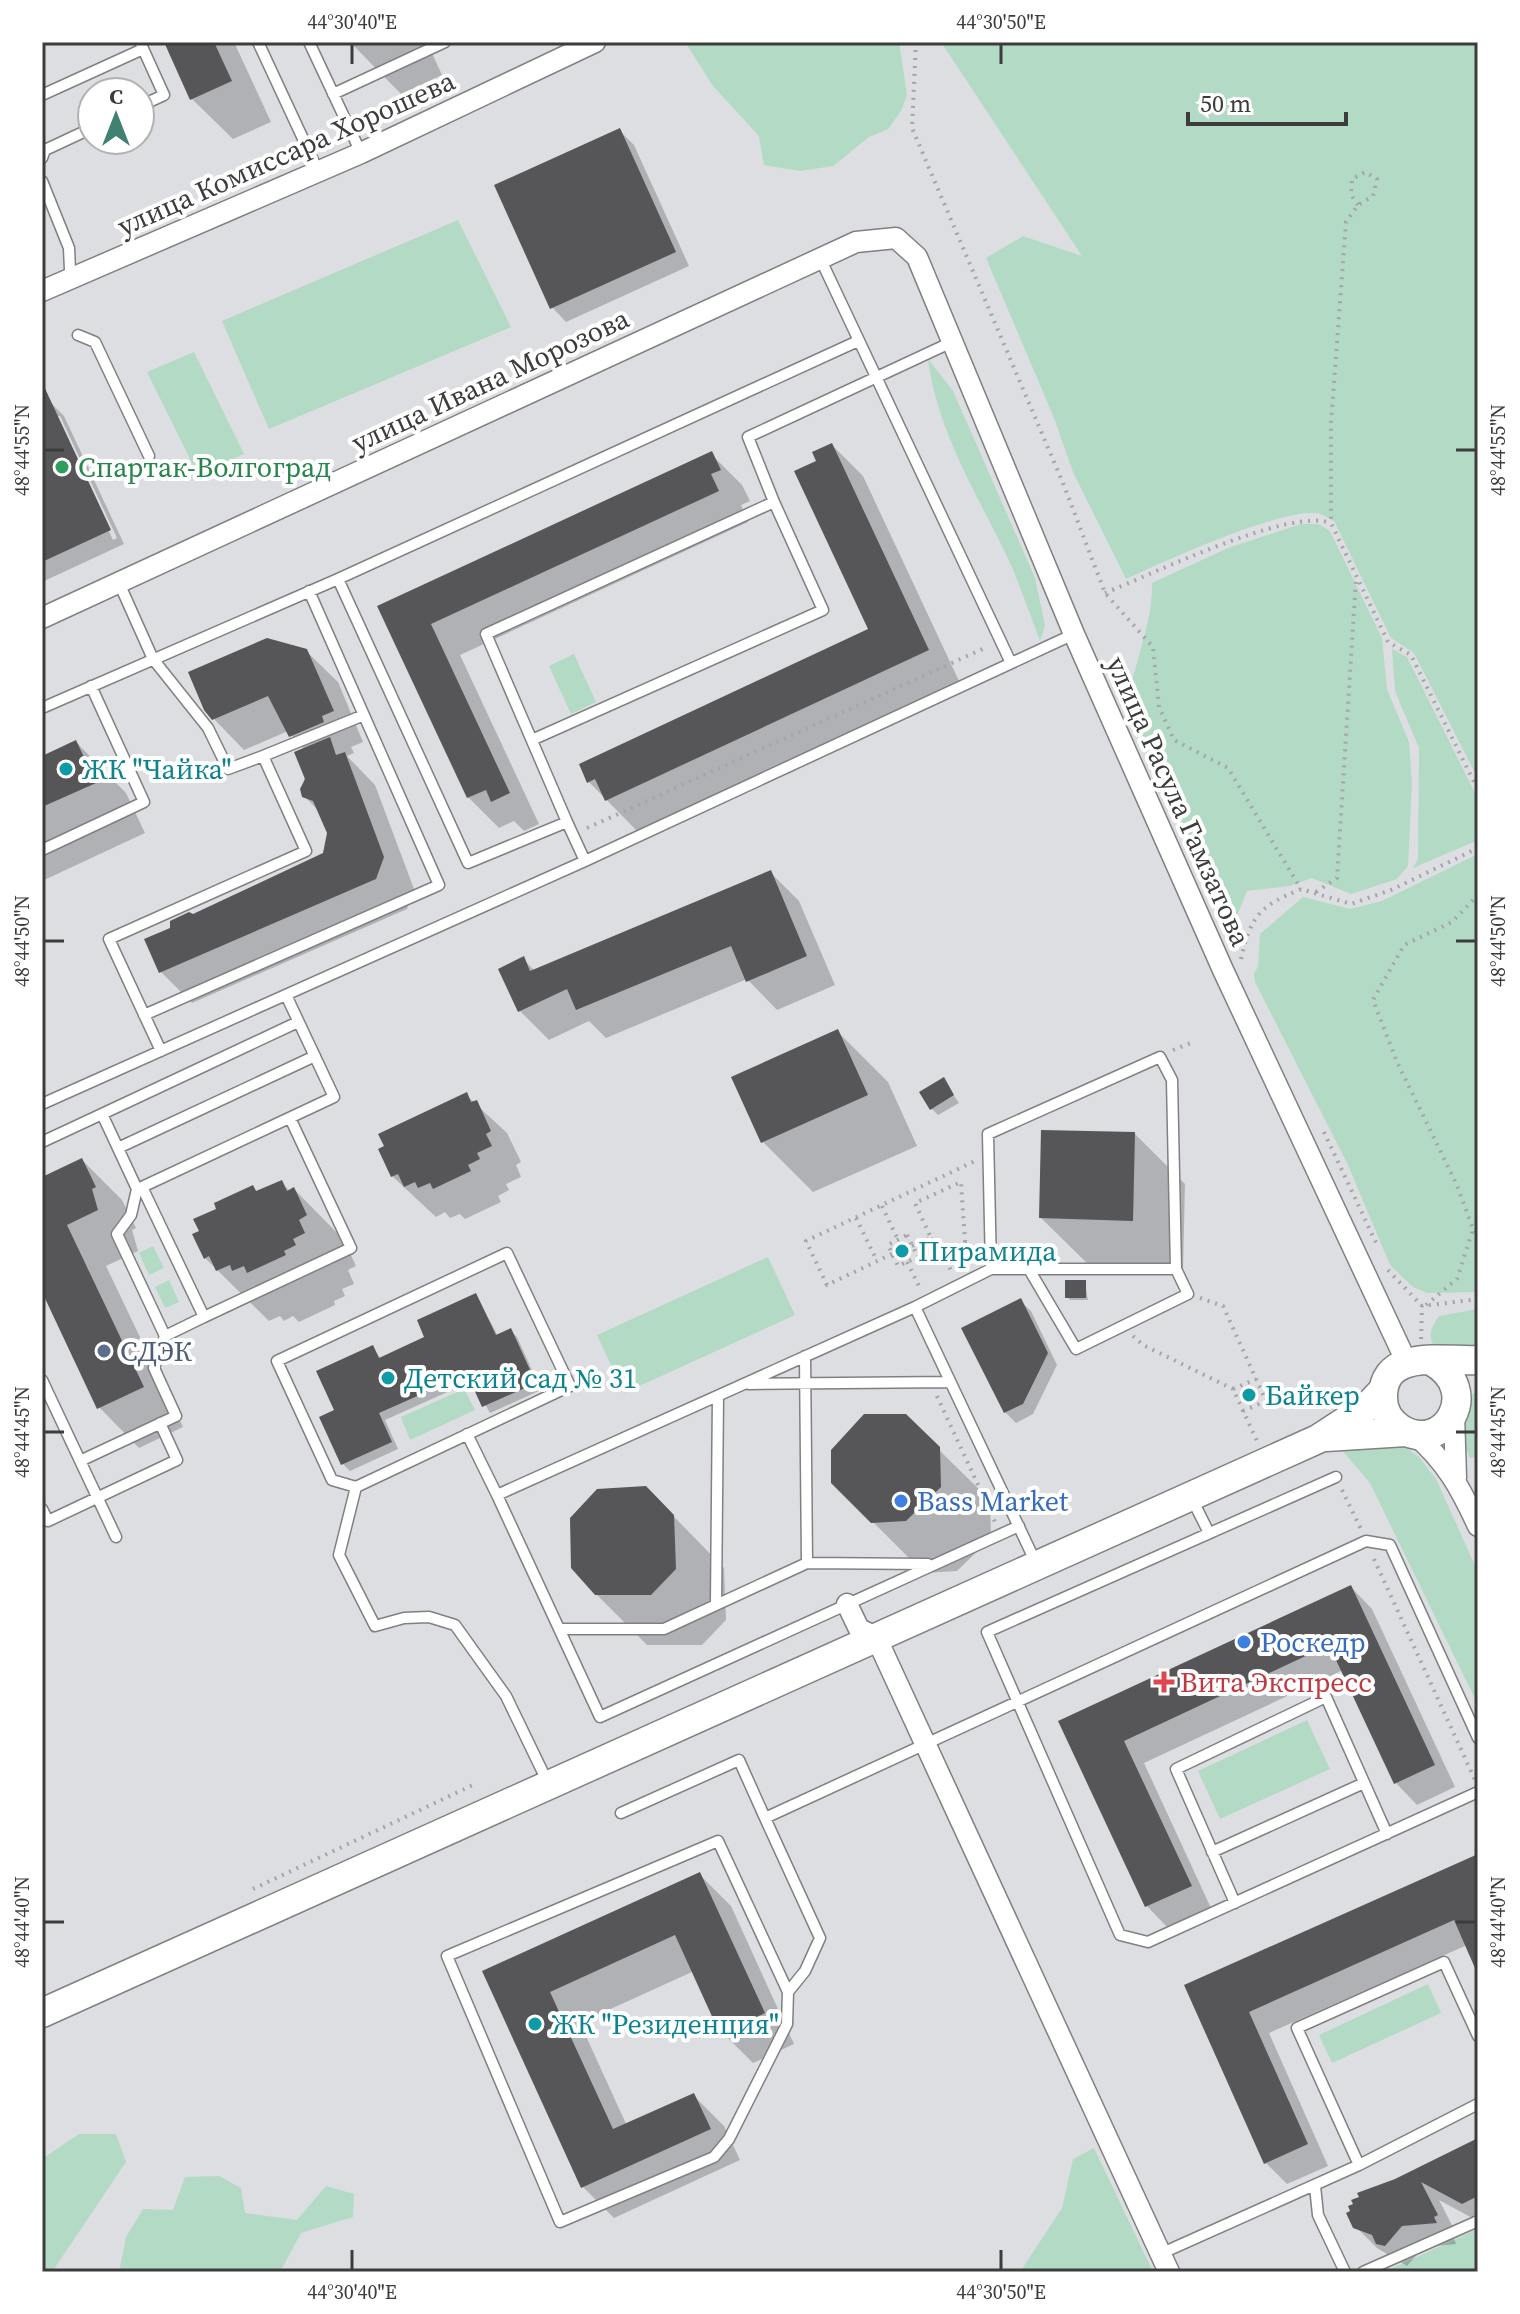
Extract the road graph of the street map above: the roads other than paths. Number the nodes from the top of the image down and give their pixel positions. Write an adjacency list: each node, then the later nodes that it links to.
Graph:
1 (258, 42): 14 (lane)
2 (309, 42): 8 (lane)
3 (595, 42): 12 (street, улица Комиссара Хорошева)
4 (442, 43): 8 (lane)
5 (141, 45): 6 (lane); 9 (lane)
6 (155, 76)
7 (156, 78): 10 (lane)
8 (333, 94): 12 (lane)
9 (42, 95)
10 (156, 99)
11 (76, 135): 13 (lane)
12 (361, 153): 14 (street, улица Комиссара Хорошева)
13 (42, 158)
14 (318, 171): 18 (street, улица Комиссара Хорошева)
15 (42, 181): 18 (lane)
16 (917, 257): 17 (street, улица Ивана Морозова); 22 (street, улица Расула Гамзатова)
17 (820, 258): 21 (lane); 27 (street, улица Ивана Морозова)
18 (76, 277): 19 (street, улица Комиссара Хорошева)
19 (42, 291)
20 (78, 335): 24 (lane)
21 (858, 341): 23 (lane); 26 (lane)
22 (953, 342): 23 (lane); 30 (street, улица Расула Гамзатова)
23 (874, 378): 25 (lane); 32 (lane)
24 (149, 456)
25 (774, 502): 36 (lane); 36 (lane)
26 (338, 579): 28 (lane); 38 (lane)
27 (119, 583): 29 (street, улица Ивана Морозова); 31 (lane)
28 (309, 591): 31 (lane); 35 (lane)
29 (42, 618)
30 (1074, 634): 32 (lane); 60 (street, улица Расула Гамзатова)
31 (153, 659): 33 (lane); 37 (lane)
32 (1011, 663): 40 (lane)
33 (91, 686): 34 (lane); 39 (lane)
34 (42, 708)
35 (364, 715): 37 (lane); 42 (lane)
36 (534, 739): 38 (lane)
37 (263, 756): 42 (lane)
38 (567, 822): 40 (lane)
39 (42, 850)
40 (585, 861): 41 (lane)
41 (286, 995): 43 (lane); 44 (lane)
42 (144, 1015): 44 (lane)
43 (298, 1022): 45 (lane); 47 (lane)
44 (161, 1051): 46 (lane)
45 (315, 1056): 48 (lane); 50 (lane)
46 (42, 1104)
47 (102, 1114): 49 (lane); 50 (lane)
48 (290, 1118): 51 (lane); 56 (lane)
49 (42, 1142)
50 (118, 1148): 51 (lane)
51 (140, 1188): 56 (lane); 57 (lane)
52 (991, 1269): 53 (lane); 54 (lane); 55 (lane)
53 (1176, 1269): 54 (lane); 54 (lane)
54 (1030, 1271)
55 (915, 1307): 58 (lane); 63 (lane)
56 (204, 1317): 57 (lane)
57 (165, 1336): 69 (lane)
58 (805, 1356): 64 (lane); 65 (lane)
59 (1478, 1360): 60 (main road)
60 (1420, 1361): 66 (main road); 68 (main road)
61 (1478, 1378): 68 (main road)
62 (42, 1380): 73 (lane)
63 (950, 1382): 65 (lane); 81 (lane)
64 (743, 1384): 65 (lane); 67 (lane)
65 (806, 1384): 85 (lane)
66 (1383, 1390): 70 (main road); 72 (main road)
67 (718, 1396): 77 (lane); 88 (lane)
68 (1456, 1408): 70 (main road); 75 (street)
69 (160, 1423): 73 (lane); 79 (lane)
70 (1410, 1433): 72 (main road); 75 (street)
71 (467, 1434): 76 (lane); 76 (lane); 77 (lane)
72 (1318, 1439): 78 (main road)
73 (80, 1461): 79 (lane)
74 (1336, 1477): 83 (lane)
75 (1456, 1478): 82 (street)
76 (356, 1487): 96 (lane)
77 (497, 1495): 90 (lane)
78 (1190, 1495): 83 (lane); 87 (main road)
79 (97, 1497): 80 (lane); 84 (lane)
80 (42, 1509)
81 (1019, 1526): 86 (lane); 87 (lane)
82 (1478, 1526)
83 (1209, 1533): 92 (lane)
84 (116, 1537)
85 (807, 1563): 86 (lane); 88 (lane)
86 (934, 1564): 89 (lane)
87 (1037, 1565): 91 (main road)
88 (716, 1603): 90 (lane)
89 (847, 1604): 90 (lane); 91 (street)
90 (560, 1629)
91 (876, 1637): 94 (street); 96 (main road)
92 (1019, 1703): 93 (lane); 94 (lane); 102 (lane)
93 (1478, 1738)
94 (927, 1744): 99 (lane); 110 (street)
95 (1364, 1783): 100 (lane); 101 (lane); 101 (lane)
96 (548, 1785): 104 (main road)
97 (1478, 1792): 100 (lane)
98 (621, 1813): 99 (lane)
99 (765, 1818): 103 (lane)
100 (1387, 1834): 102 (lane)
101 (1212, 1852): 102 (lane)
102 (1235, 1903)
103 (788, 1992): 103 (lane)
104 (42, 2013)
105 (1478, 2036): 107 (lane)
106 (1478, 2104): 107 (lane)
107 (1359, 2165): 108 (lane)
108 (1315, 2186): 110 (lane); 111 (lane)
109 (1478, 2221): 112 (lane)
110 (1165, 2263)
111 (1345, 2272)
112 (1363, 2272)

